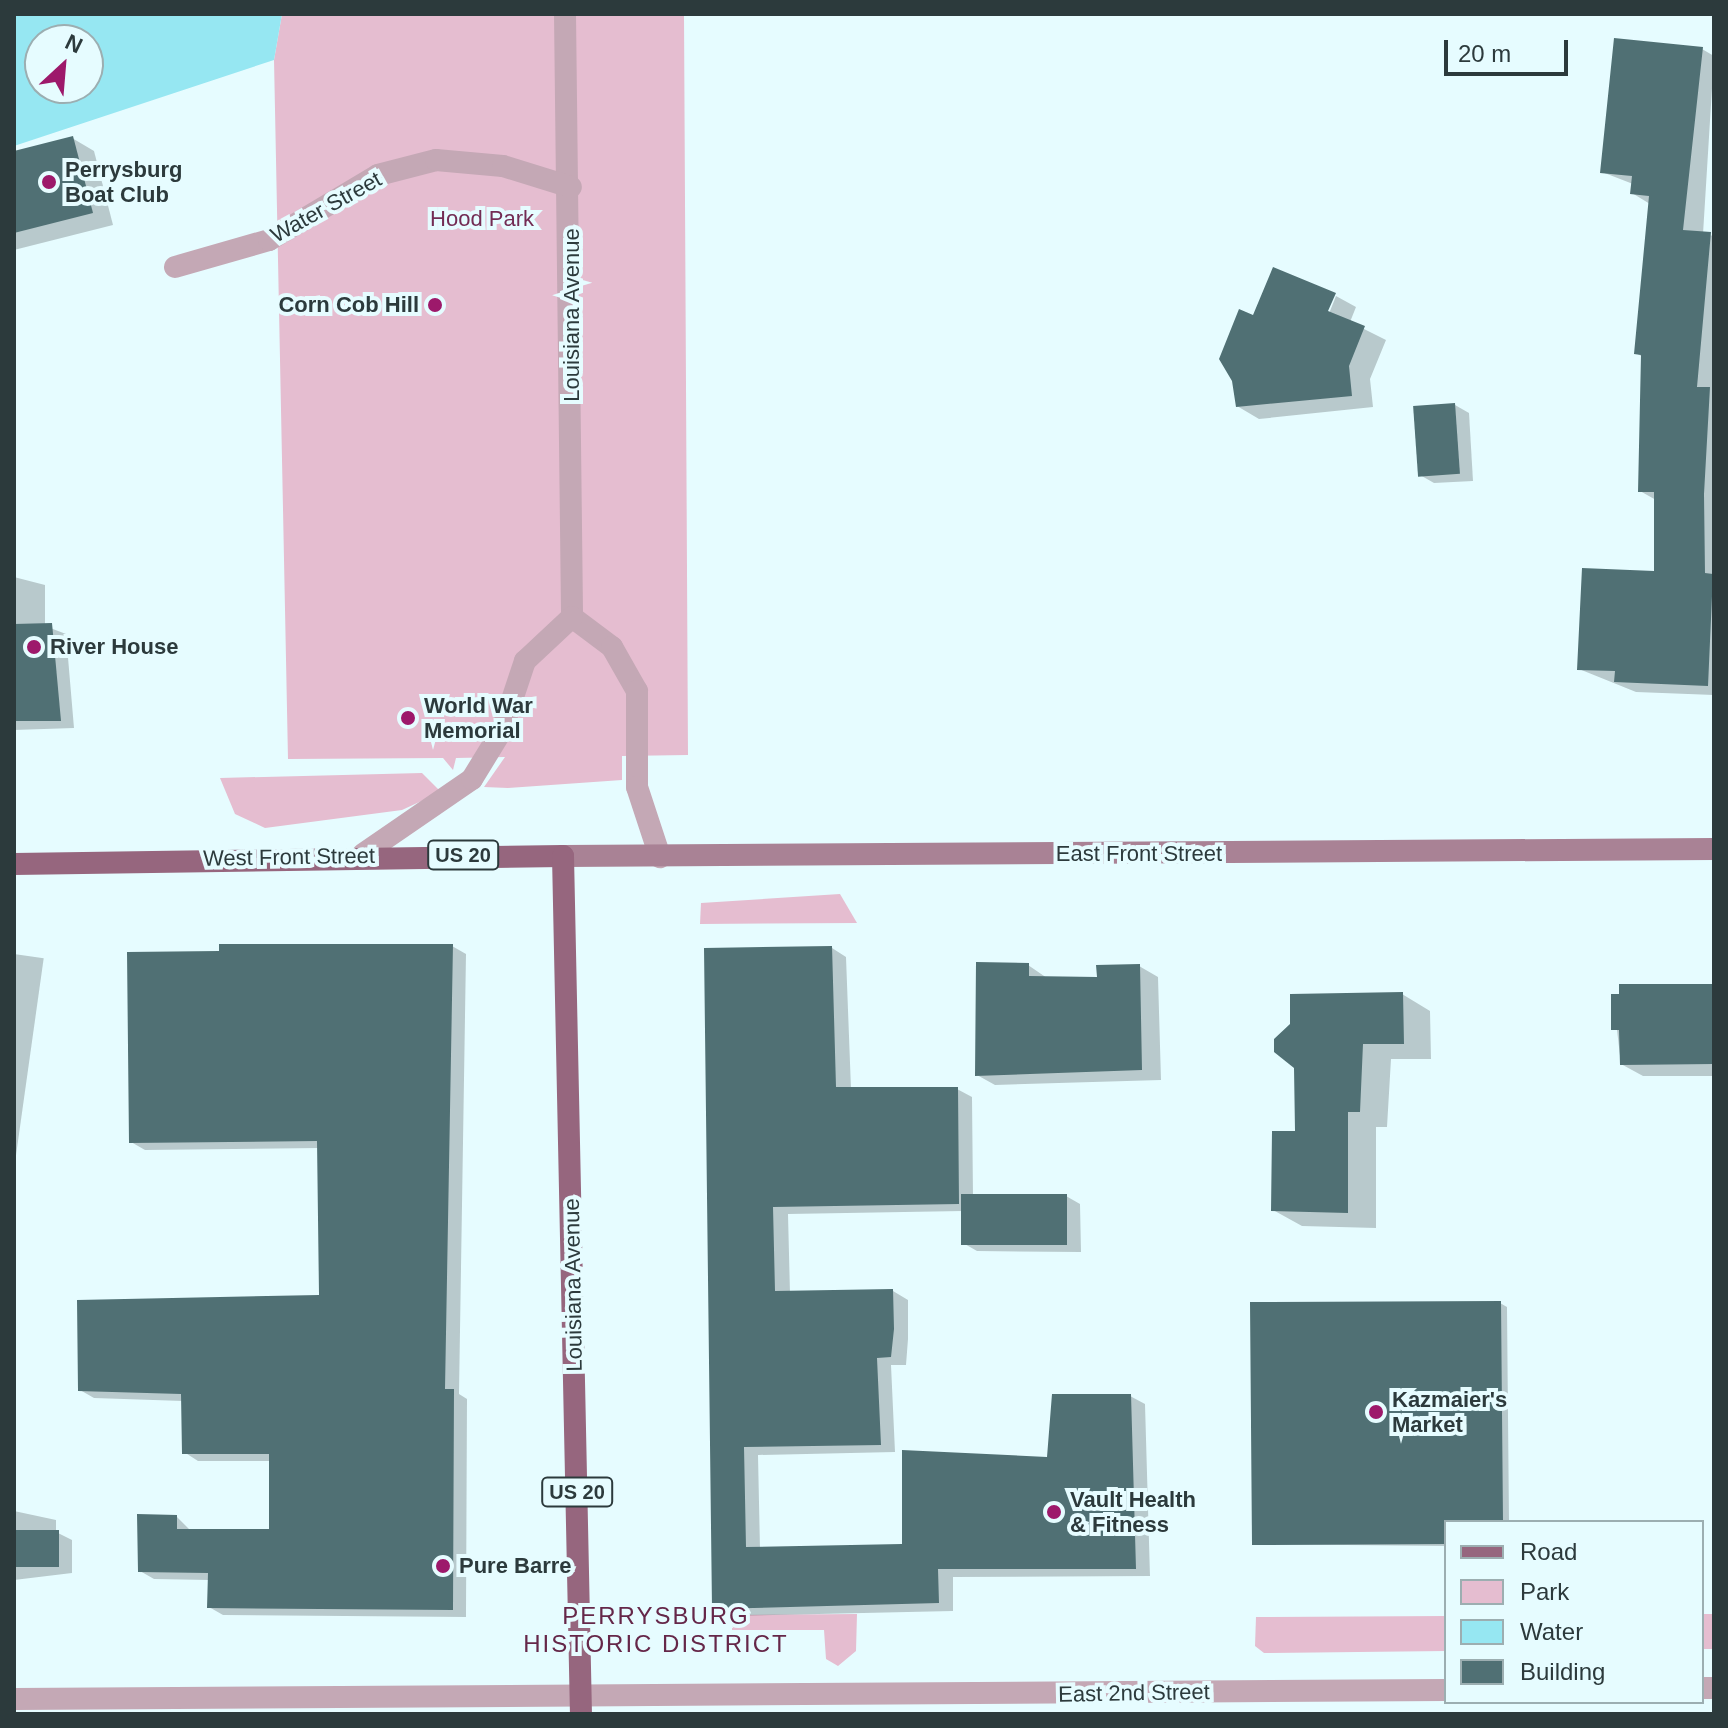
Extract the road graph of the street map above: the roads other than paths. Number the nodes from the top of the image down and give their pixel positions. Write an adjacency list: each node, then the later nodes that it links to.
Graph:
1 (565, 14): 2 (street, Louisiana Avenue)
2 (571, 187): 3 (street, Water Street); 4 (street, Louisiana Avenue)
3 (175, 267)
4 (572, 617): 6 (street); 8 (street)
5 (1714, 849): 8 (main road, East Front Street)
6 (363, 854): 7 (main road, West Front Street / US 20); 9 (main road, West Front Street / US 20)
7 (563, 856): 8 (main road, East Front Street); 12 (main road, Louisiana Avenue / US 20)
8 (660, 857)
9 (14, 864)
10 (1444, 1690): 12 (street, East 2nd Street)
11 (14, 1699): 12 (street, East 2nd Street)
12 (581, 1706)

